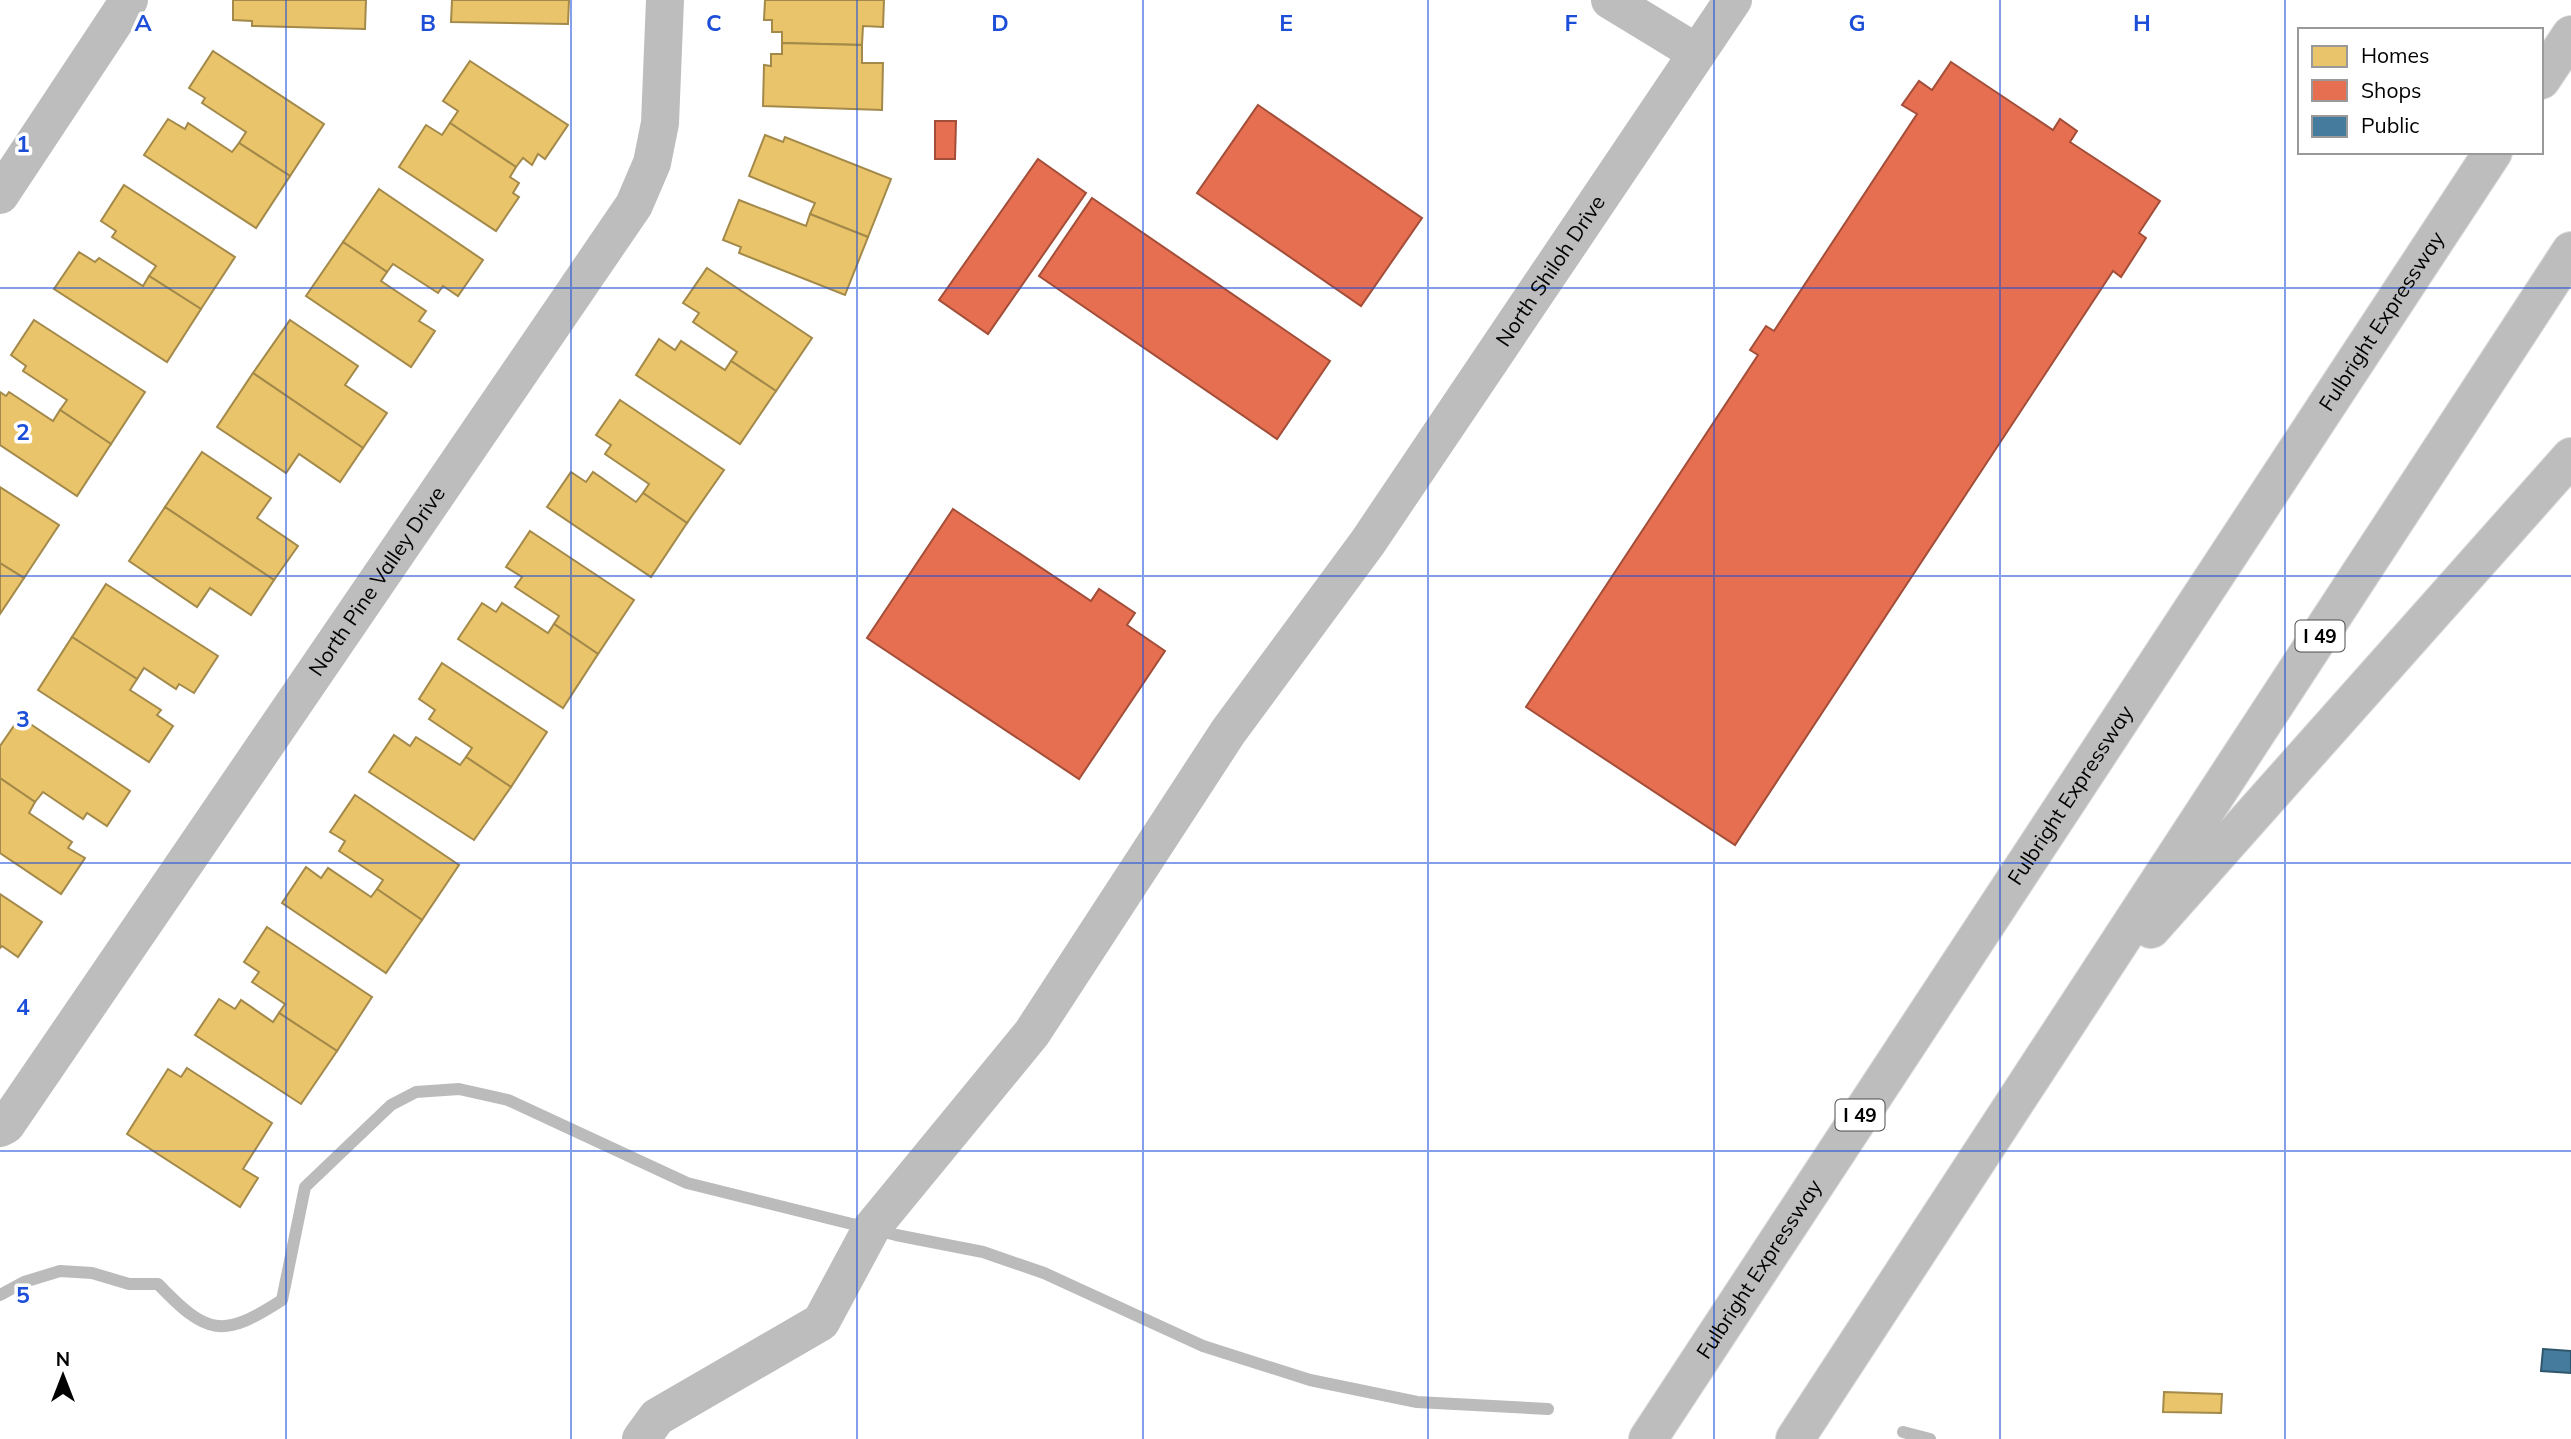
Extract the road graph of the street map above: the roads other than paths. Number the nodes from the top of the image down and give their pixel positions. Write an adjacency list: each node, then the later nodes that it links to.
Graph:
1 (129, 0): 9 (main road)
2 (665, 0): 13 (main road, North Pine Valley Drive)
3 (1610, 0): 6 (main road)
4 (1733, 0): 6 (main road, North Shiloh Drive)
5 (2571, 35): 7 (main road)
6 (1697, 53): 14 (main road, North Shiloh Drive)
7 (2543, 77)
8 (2492, 154): 15 (main road, Fulbright Expressway / I 49)
9 (0, 195)
10 (2571, 251): 12 (main road, I 49)
11 (2571, 457): 12 (main road)
12 (2068, 1021): 16 (main road, I 49)
13 (0, 1128)
14 (641, 1439)
15 (1648, 1439)
16 (1795, 1439)

